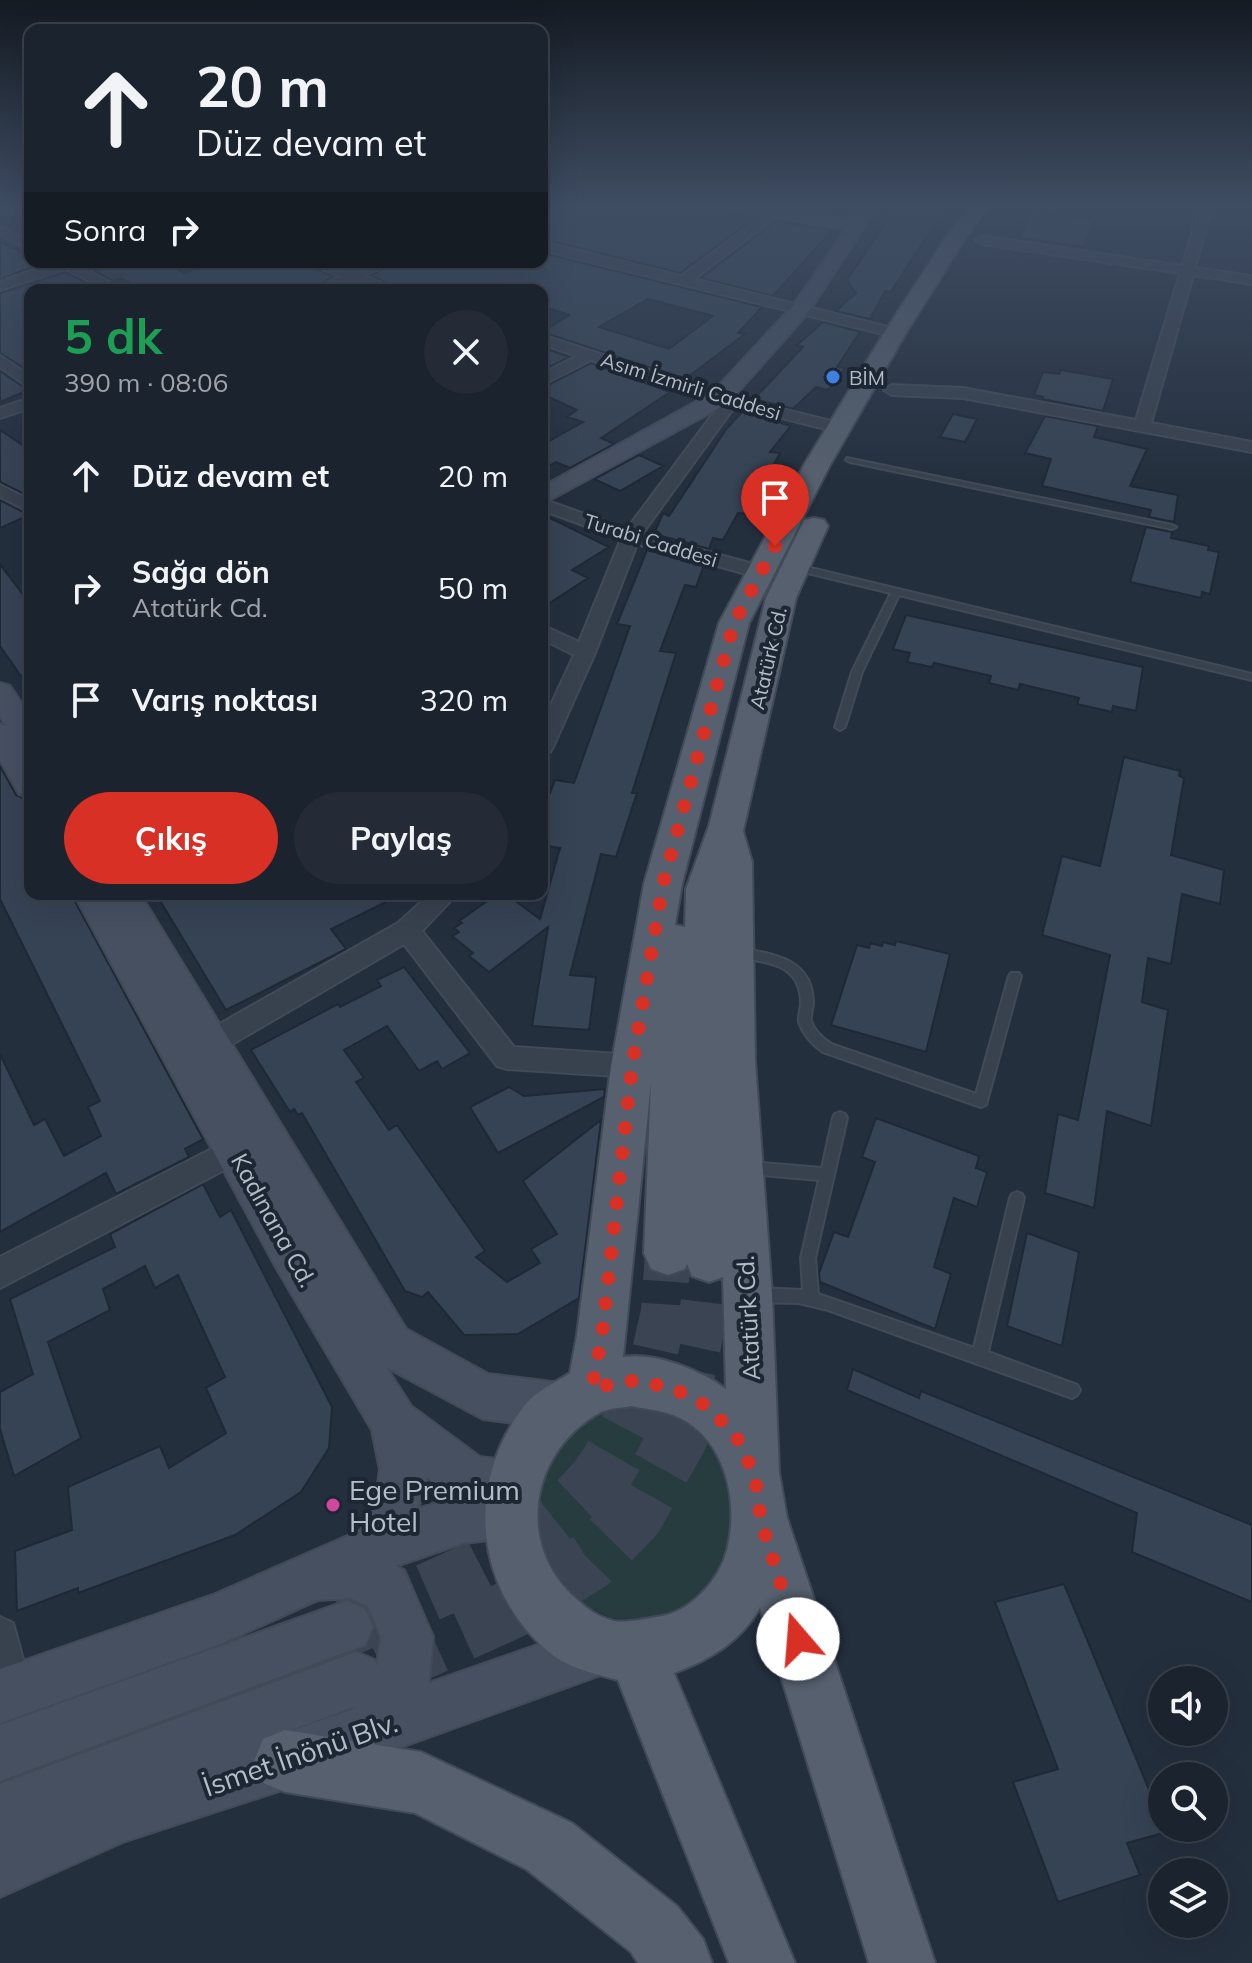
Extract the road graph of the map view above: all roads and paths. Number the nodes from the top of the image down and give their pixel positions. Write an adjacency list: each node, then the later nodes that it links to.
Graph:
1 (750, 298): 6 (street)
2 (808, 298): 6 (street)
3 (925, 298): 7 (main road, Atatürk Cd.)
4 (945, 298): 8 (main road, Atatürk Cd.)
5 (1180, 298): 19 (street)
6 (800, 310): 7 (street); 16 (street)
7 (895, 333): 20 (main road, Atatürk Cd.)
8 (925, 335)
9 (548, 341): 10 (street, Asım İzmirli Caddesi)
10 (590, 355): 13 (street); 16 (street, Asım İzmirli Caddesi)
11 (0, 360): 14 (street)
12 (909, 362): 15 (main road, Atatürk Cd.)
13 (548, 377)
14 (24, 378)
15 (892, 390): 19 (street); 22 (main road, Atatürk Cd.)
16 (726, 399): 20 (street, Asım İzmirli Caddesi); 24 (street); 28 (street)
17 (24, 405): 18 (street)
18 (0, 413)
19 (1142, 426): 21 (street)
20 (841, 428): 30 (main road, Atatürk Cd.)
21 (1252, 447)
22 (850, 460): 27 (lane); 29 (main road, Atatürk Cd.)
23 (0, 490): 25 (street)
24 (548, 494)
25 (24, 504)
26 (548, 506): 28 (street, Turabi Caddesi)
27 (1172, 527)
28 (631, 537): 30 (street, Turabi Caddesi); 33 (street)
29 (794, 567): 31 (lane); 41 (main road, Atatürk Cd.)
30 (761, 572): 40 (main road, Atatürk Cd.)
31 (896, 592): 34 (lane); 36 (lane)
32 (548, 634): 33 (street)
33 (585, 653): 37 (street)
34 (1252, 677)
35 (0, 692): 38 (street)
36 (840, 727)
37 (548, 734)
38 (15, 737): 39 (street)
39 (24, 766)
40 (679, 823): 49 (main road, Atatürk Cd.); 55 (main road)
41 (727, 826): 46 (main road, Atatürk Cd.); 56 (main road, Atatürk Cd.)
42 (94, 900): 51 (street, Kadınana Cd.)
43 (127, 900): 48 (street, Kadınana Cd.)
44 (439, 900): 45 (street)
45 (407, 930): 48 (street); 49 (street)
46 (734, 951): 47 (lane); 52 (main road, Atatürk Cd.)
47 (1015, 976)
48 (212, 1042): 62 (street, Kadınana Cd.)
49 (632, 1066): 62 (main road, Atatürk Cd.)
50 (840, 1118): 53 (lane)
51 (235, 1150): 57 (street); 63 (street, Kadınana Cd.)
52 (738, 1167): 53 (lane); 58 (main road, Atatürk Cd.)
53 (827, 1175): 59 (lane)
54 (1017, 1198): 60 (lane)
55 (668, 1253)
56 (709, 1260)
57 (0, 1273)
58 (748, 1295): 59 (lane); 65 (main road, Atatürk Cd.)
59 (811, 1299): 60 (lane)
60 (979, 1357): 61 (lane)
61 (1072, 1390)
62 (576, 1397): 64 (main road); 65 (main road)
63 (394, 1423): 64 (street, Kadınana Cd.); 66 (street)
64 (510, 1499): 66 (street); 70 (main road)
65 (758, 1499): 70 (main road); 80 (main road)
66 (380, 1547): 67 (street)
67 (312, 1577): 72 (street); 73 (street)
68 (347, 1627): 74 (street)
69 (0, 1636): 72 (street)
70 (620, 1650): 73 (street, İsmet İnönü Blv.); 79 (main road)
71 (356, 1679): 76 (street, İsmet İnönü Blv.)
72 (6, 1694)
73 (368, 1732): 75 (street, İsmet İnönü Blv.)
74 (0, 1753)
75 (285, 1761): 77 (street, İsmet İnönü Blv.); 78 (main road)
76 (0, 1812)
77 (0, 1868)
78 (679, 1963)
79 (762, 1963)
80 (902, 1963)

